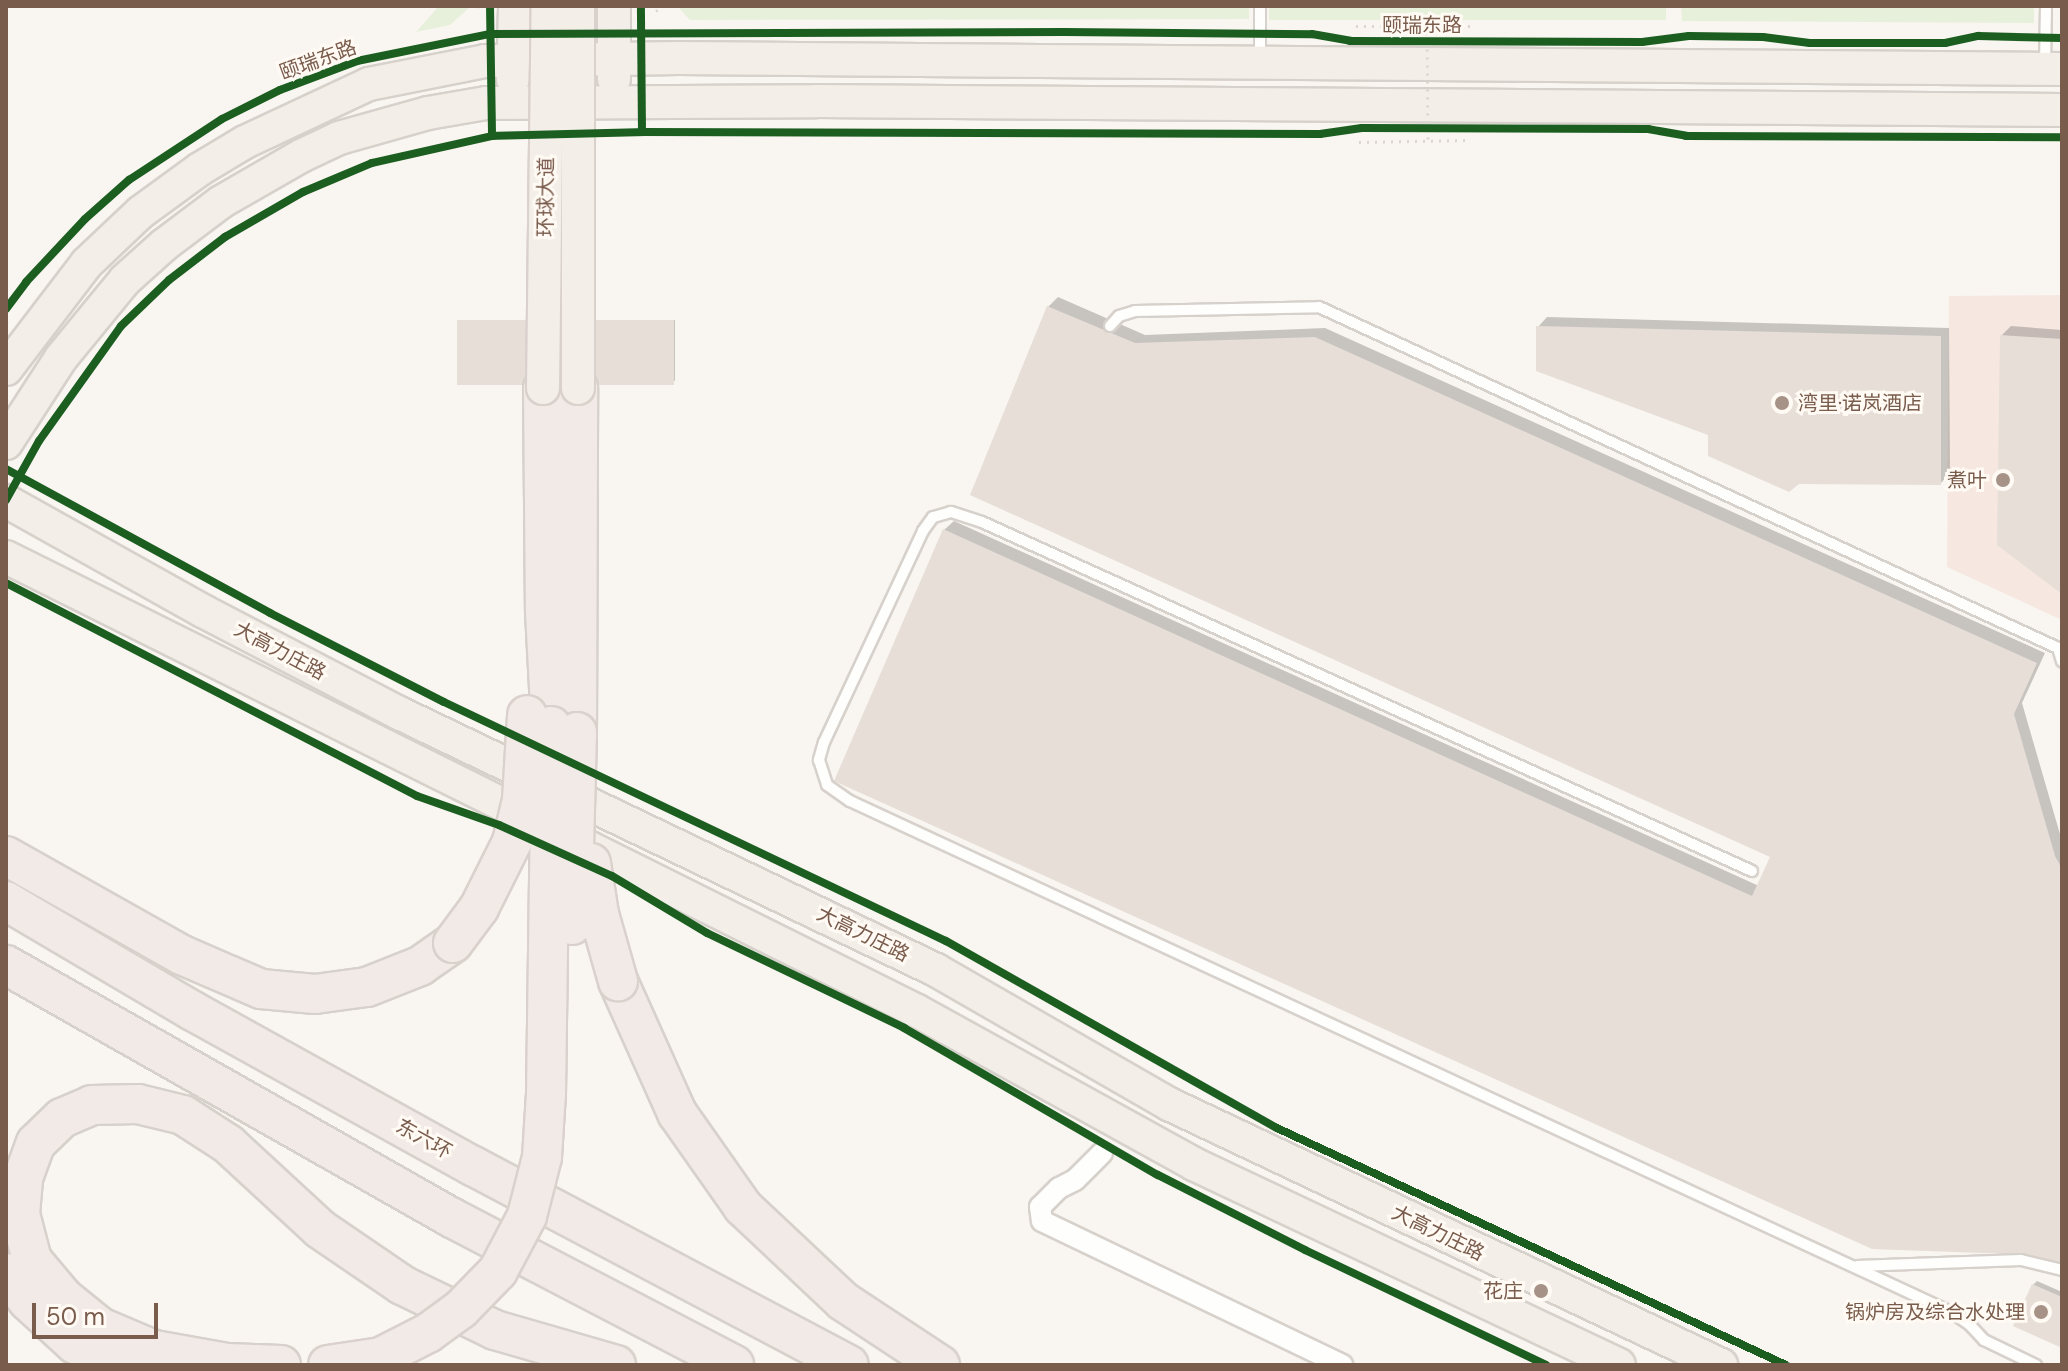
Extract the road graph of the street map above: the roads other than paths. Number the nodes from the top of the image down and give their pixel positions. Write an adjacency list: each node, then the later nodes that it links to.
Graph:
1 (548, 6): 15 (main road, 环球大道, bridge)
2 (578, 6): 15 (main road, 环球大道, bridge)
3 (614, 6): 7 (main road)
4 (1260, 6): 8 (lane)
5 (2046, 6): 9 (lane)
6 (508, 34): 7 (main road, 颐瑞东路); 10 (main road); 14 (main road, 颐瑞东路)
7 (614, 59): 8 (main road, 颐瑞东路); 11 (main road)
8 (1260, 63): 9 (main road, 颐瑞东路)
9 (2053, 69)
10 (513, 103): 11 (main road); 16 (main road)
11 (614, 103): 12 (main road)
12 (2062, 110)
13 (1110, 326): 19 (lane)
14 (6, 369)
15 (561, 388): 20 (highway); 20 (highway)
16 (6, 443)
17 (6, 501): 40 (main road, 大高力庄路)
18 (6, 557): 39 (main road, 大高力庄路)
19 (2062, 661)
20 (551, 724): 21 (highway, bridge); 29 (highway, bridge); 32 (highway, bridge); 37 (highway, bridge)
21 (6, 856)
22 (1752, 871): 26 (lane)
23 (6, 901): 36 (highway, 东六环)
24 (6, 965): 35 (highway)
25 (1102, 1153): 38 (street)
26 (1853, 1266): 27 (lane); 41 (lane)
27 (2062, 1270)
28 (6, 1273): 30 (highway)
29 (482, 1323): 31 (highway); 33 (highway); 34 (highway)
30 (126, 1365)
31 (281, 1365)
32 (328, 1365)
33 (416, 1365)
34 (616, 1365)
35 (734, 1365)
36 (849, 1365)
37 (940, 1365)
38 (1342, 1365)
39 (1619, 1365)
40 (1721, 1365)
41 (2036, 1365)

